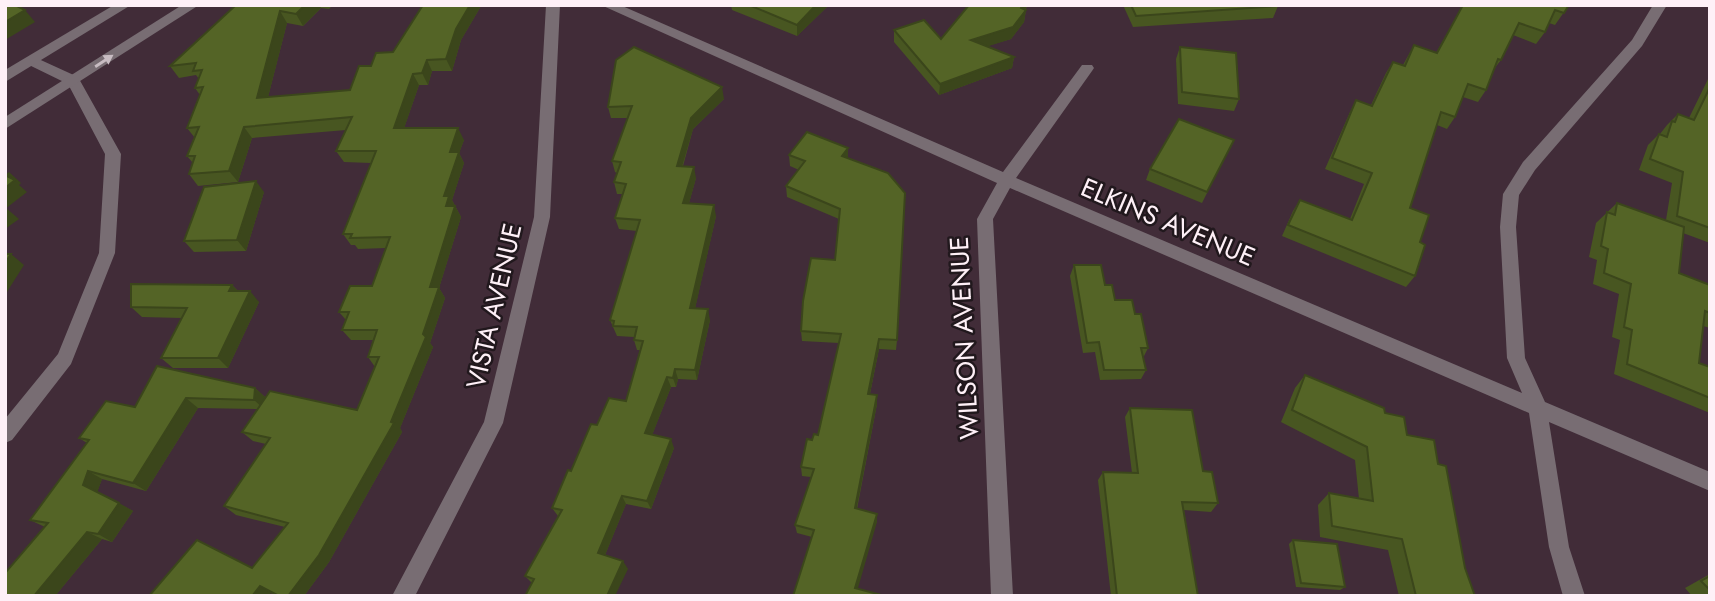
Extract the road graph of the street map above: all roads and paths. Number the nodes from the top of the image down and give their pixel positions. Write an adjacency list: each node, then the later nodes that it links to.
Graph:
1 (124, 5): 7 (street)
2 (192, 5): 10 (street, one-way to 2)
3 (554, 5): 16 (street, VISTA AVENUE)
4 (608, 5): 6 (street, ELKINS AVENUE)
5 (1660, 5): 13 (street)
6 (635, 10): 12 (street, ELKINS AVENUE)
7 (32, 61): 9 (street); 10 (street)
8 (1087, 68): 12 (street, WILSON AVENUE)
9 (5, 78)
10 (73, 81): 11 (street); 14 (street)
11 (5, 124)
12 (1006, 180): 13 (street, ELKINS AVENUE); 17 (street, WILSON AVENUE)
13 (1537, 406): 15 (street, ELKINS AVENUE); 18 (street)
14 (5, 434)
15 (1710, 482)
16 (402, 596)
17 (1002, 596)
18 (1574, 596)

